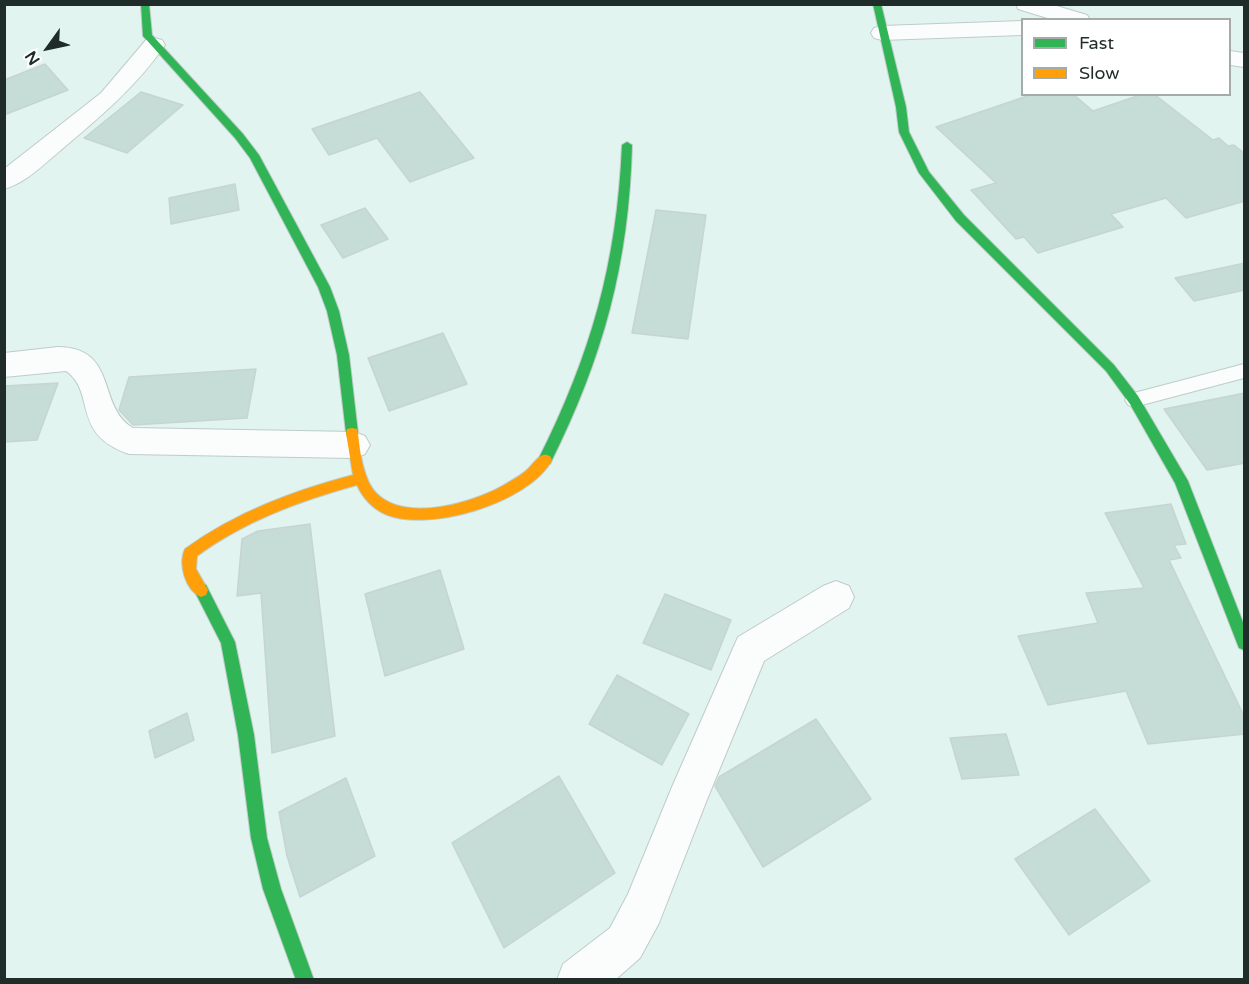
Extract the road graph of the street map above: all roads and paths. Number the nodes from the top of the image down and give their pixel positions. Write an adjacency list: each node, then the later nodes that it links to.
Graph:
1 (145, 4): 7 (street)
2 (877, 4): 6 (street)
3 (1026, 4): 4 (street)
4 (1072, 18)
5 (1021, 28): 6 (street)
6 (882, 33): 12 (street)
7 (154, 45): 9 (street); 13 (street)
8 (627, 145): 14 (street)
9 (4, 181)
10 (4, 366): 13 (street)
11 (1245, 371): 12 (lane)
12 (1134, 400): 16 (street)
13 (354, 445): 14 (street)
14 (362, 478): 17 (street)
15 (836, 597): 18 (street)
16 (1245, 643)
17 (305, 980)
18 (579, 980)

